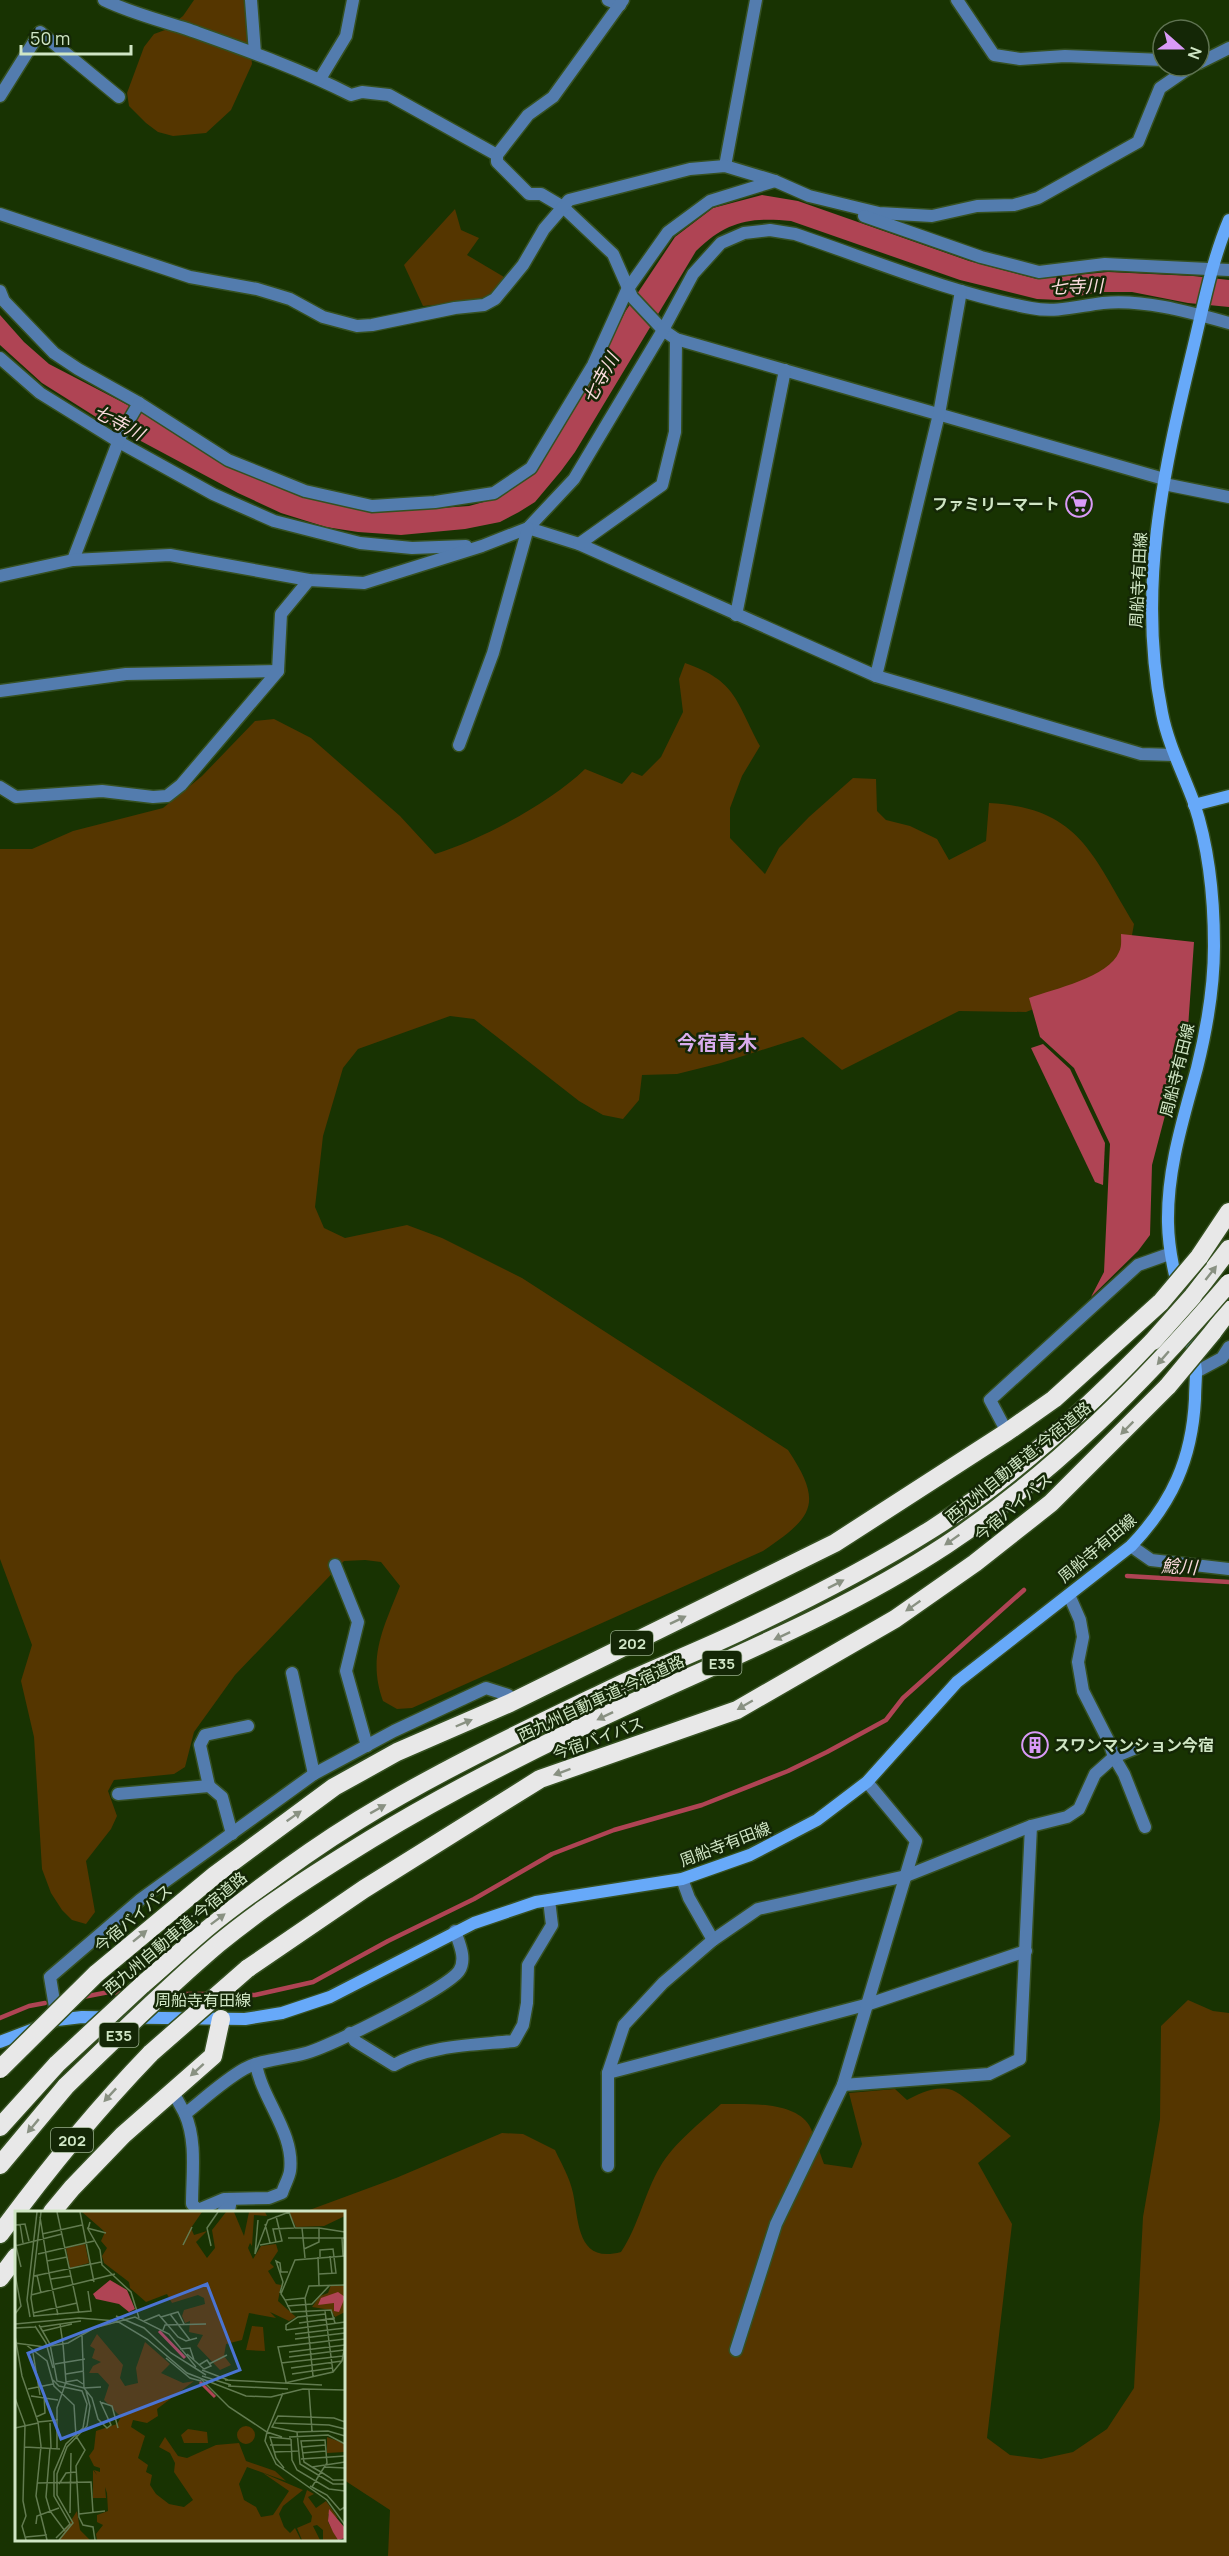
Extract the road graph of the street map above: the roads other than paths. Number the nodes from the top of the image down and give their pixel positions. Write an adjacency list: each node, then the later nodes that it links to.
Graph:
1 (104, 0): 8 (street)
2 (251, 0): 8 (street)
3 (353, 0): 12 (street)
4 (756, 0): 16 (street)
5 (957, 0): 10 (street)
6 (617, 2): 15 (street)
7 (1229, 48): 9 (street)
8 (255, 52): 12 (street)
9 (1211, 57)
10 (1151, 60)
11 (1175, 78): 18 (street)
12 (320, 79): 15 (street)
13 (0, 96): 14 (street)
14 (119, 97)
15 (497, 155): 19 (street)
16 (725, 166): 17 (street); 19 (street)
17 (775, 181): 18 (street); 26 (street)
18 (809, 196): 22 (street)
19 (563, 207): 20 (street); 26 (street)
20 (0, 213)
21 (1229, 220): 22 (main road, 周船寺有田線)
22 (1212, 268): 23 (street); 27 (main road, 周船寺有田線)
23 (1229, 270)
24 (0, 291): 33 (street)
25 (961, 291): 27 (street); 29 (street); 34 (street)
26 (629, 293): 29 (street); 33 (street)
27 (1202, 315): 28 (street); 36 (main road, 周船寺有田線)
28 (1229, 322)
29 (661, 328): 30 (street); 38 (street)
30 (676, 339): 32 (street); 39 (street)
31 (0, 358): 35 (street)
32 (784, 370): 34 (street); 44 (street)
33 (138, 405): 35 (street)
34 (939, 414): 36 (street); 46 (street)
35 (120, 437): 40 (street); 41 (street)
36 (1164, 482): 37 (street); 49 (main road, 周船寺有田線)
37 (1229, 496)
38 (528, 528): 39 (street); 40 (street); 48 (street)
39 (579, 544): 44 (street)
40 (482, 546): 43 (street)
41 (74, 560): 42 (street); 43 (street)
42 (0, 576)
43 (309, 580): 45 (street)
44 (736, 615): 46 (street)
45 (278, 671): 47 (street); 50 (street)
46 (876, 676): 49 (street)
47 (0, 691)
48 (459, 745)
49 (1174, 754): 52 (main road, 周船寺有田線)
50 (0, 787)
51 (1229, 796): 52 (main road)
52 (1194, 805): 55 (main road, 周船寺有田線)
53 (1229, 1212): 60 (highway, 今宿バイパス / 202, bridge)
54 (1229, 1249): 95 (highway, 西九州自動車道;今宿道路 / E35, one-way to 54, bridge)
55 (1169, 1254): 59 (main road, 周船寺有田線); 60 (street)
56 (1229, 1282): 96 (highway, 西九州自動車道;今宿道路 / E35, one-way to 96, bridge)
57 (1229, 1310): 101 (highway, 今宿バイパス / 202, one-way to 101, bridge)
58 (1229, 1347): 59 (street)
59 (1196, 1372): 61 (main road, 周船寺有田線)
60 (1007, 1432): 66 (highway, 今宿バイパス / 202, one-way to 60)
61 (1131, 1546): 63 (street); 64 (main road, 周船寺有田線)
62 (335, 1565): 68 (street)
63 (1229, 1569)
64 (1069, 1595): 70 (street); 72 (main road, 周船寺有田線)
65 (292, 1673): 71 (street)
66 (510, 1703): 68 (street); 90 (highway, 今宿バイパス / 202, one-way to 66, bridge)
67 (248, 1725): 73 (street)
68 (367, 1746): 71 (street)
69 (1136, 1748): 70 (street)
70 (1114, 1757): 75 (street); 76 (street)
71 (314, 1774): 77 (street)
72 (867, 1782): 78 (street); 79 (main road, 周船寺有田線)
73 (209, 1786): 74 (street); 77 (street)
74 (118, 1794)
75 (1031, 1826): 78 (street); 83 (street)
76 (1145, 1827)
77 (232, 1834): 86 (street)
78 (906, 1876): 82 (street); 84 (street)
79 (682, 1879): 80 (main road, 周船寺有田線); 82 (street)
80 (549, 1900): 81 (main road, 周船寺有田線); 87 (street)
81 (455, 1931): 85 (main road, 周船寺有田線); 87 (street)
82 (713, 1940): 91 (street)
83 (1026, 1951): 84 (street); 92 (street)
84 (869, 2004): 91 (street); 92 (street)
85 (221, 2019): 86 (main road, 周船寺有田線); 93 (highway, one-way to 93)
86 (57, 2020): 88 (main road, 周船寺有田線)
87 (350, 2033): 89 (street)
88 (0, 2042)
89 (256, 2064): 94 (street); 100 (street)
90 (0, 2069)
91 (608, 2073): 98 (street)
92 (843, 2085): 108 (street)
93 (172, 2092): 94 (street); 102 (highway)
94 (185, 2114): 100 (street)
95 (0, 2127)
96 (17, 2144): 97 (highway, 西九州自動車道;今宿道路 / E35); 99 (highway)
97 (0, 2165)
98 (608, 2166)
99 (0, 2173)
100 (230, 2199): 103 (street)
101 (17, 2211)
102 (53, 2211)
103 (224, 2211)
104 (15, 2213): 105 (highway, 今宿バイパス / 202, one-way to 105, bridge)
105 (0, 2234)
106 (15, 2258): 107 (highway)
107 (0, 2278)
108 (736, 2350)

